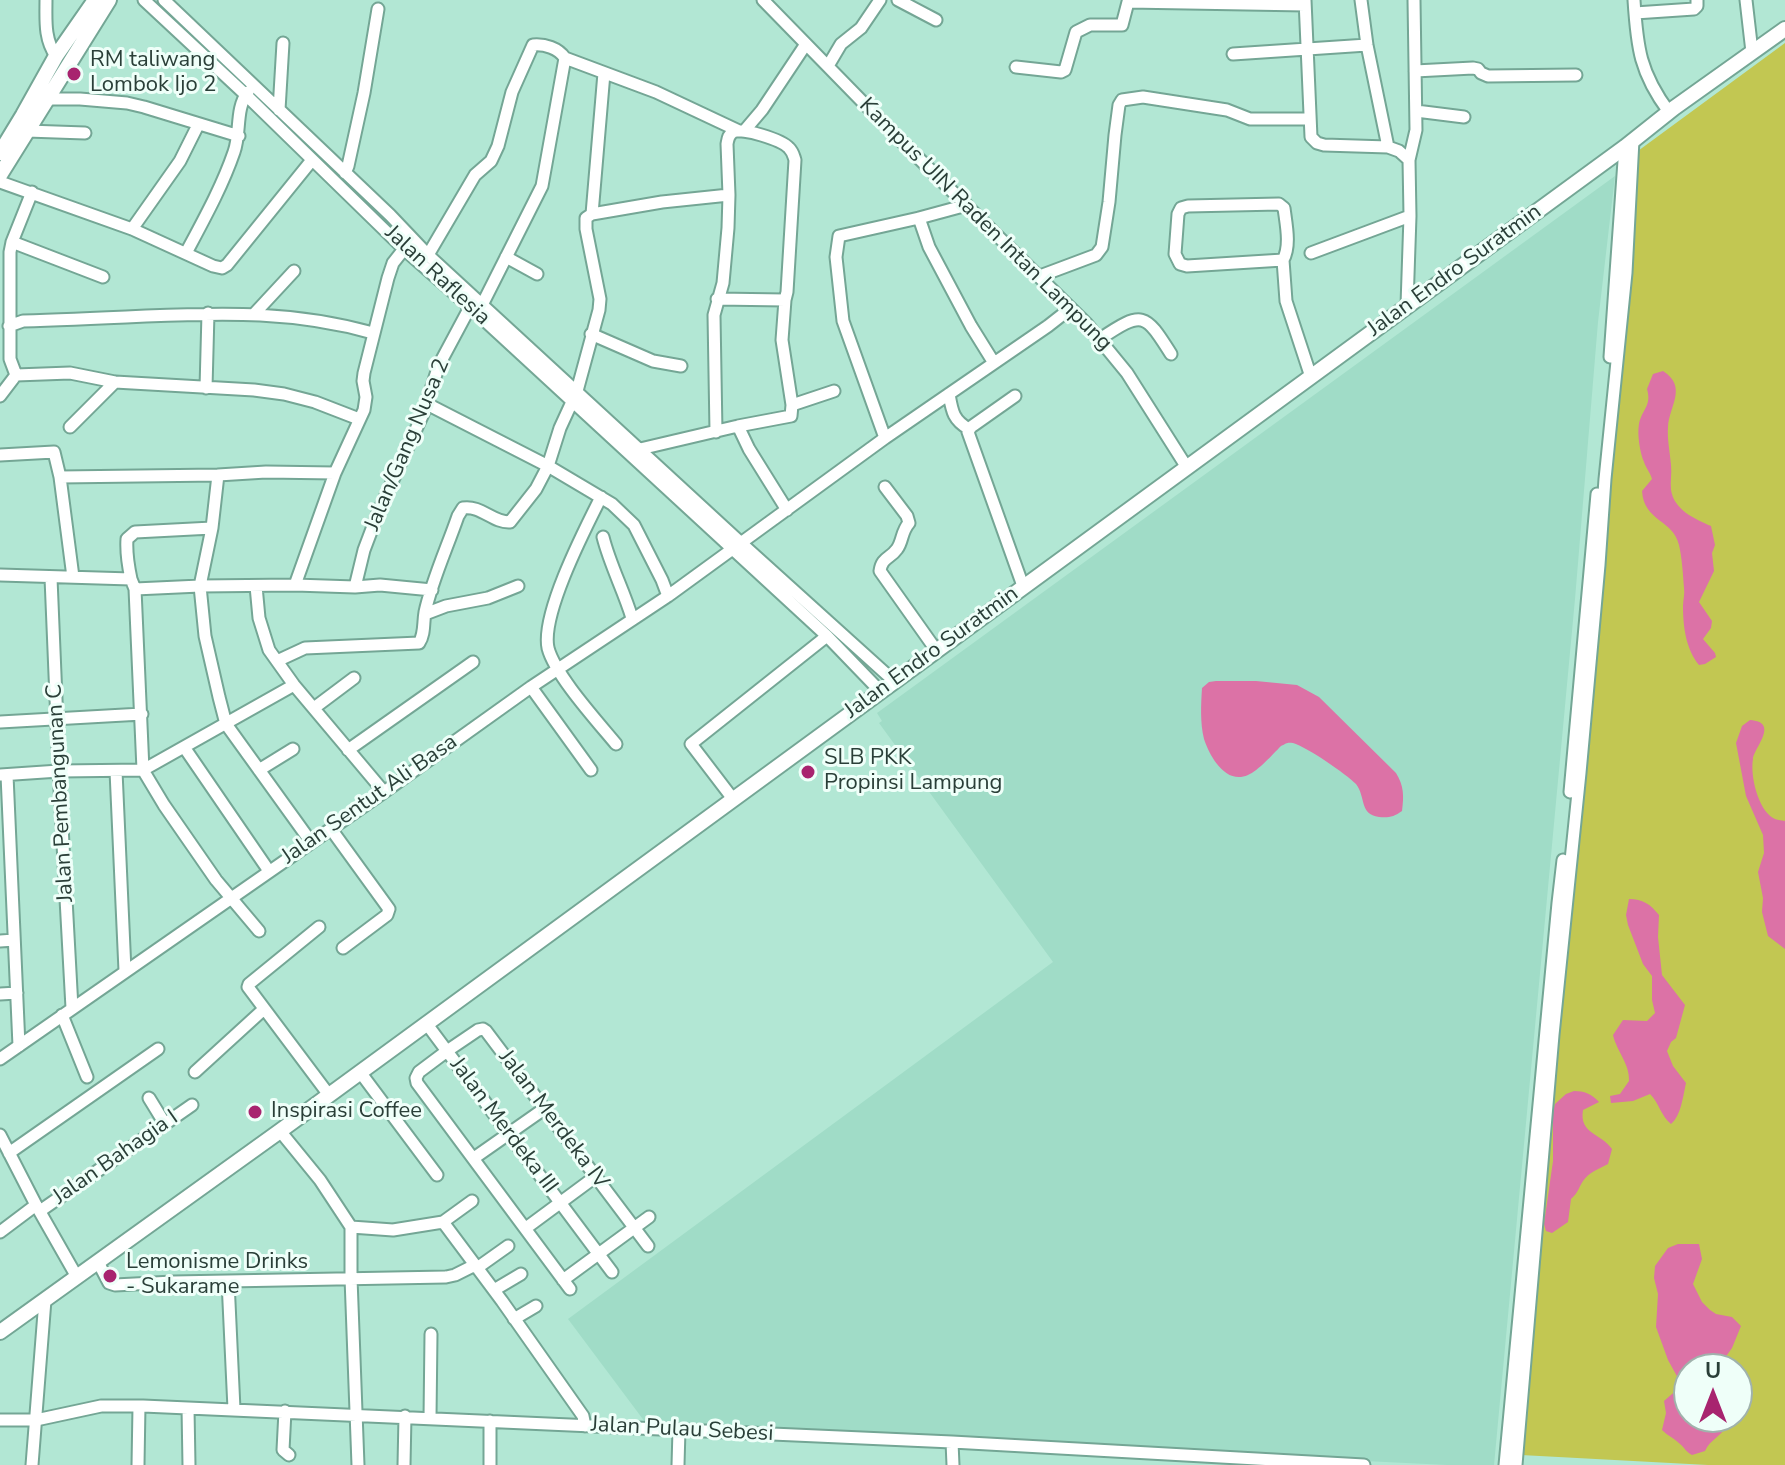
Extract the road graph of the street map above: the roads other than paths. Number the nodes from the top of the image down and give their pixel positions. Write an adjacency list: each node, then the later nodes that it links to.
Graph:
1 (46, 0): 25 (street)
2 (95, 0): 25 (main road)
3 (109, 0): 33 (main road)
4 (144, 0): 32 (street, Jalan Raflesia)
5 (164, 0): 32 (street, Jalan Raflesia)
6 (763, 0): 20 (street, Kampus UIN Raden Intan Lampung)
7 (880, 0): 27 (street)
8 (898, 0): 17 (street)
9 (1361, 0): 21 (street)
10 (1414, 0): 29 (street)
11 (1634, 0): 16 (street)
12 (1697, 0): 16 (street)
13 (1746, 0): 23 (street)
14 (1305, 3): 22 (street); 28 (street)
15 (378, 9): 50 (street)
16 (1635, 13): 35 (street)
17 (936, 20)
18 (1785, 29): 23 (main road, Jalan Endro Suratmin)
19 (283, 43): 34 (street)
20 (806, 44): 27 (street, Kampus UIN Raden Intan Lampung); 41 (street)
21 (1367, 45): 22 (street); 46 (street)
22 (1307, 50): 24 (street); 39 (street)
23 (1752, 52): 35 (main road, Jalan Endro Suratmin)
24 (1233, 54)
25 (56, 56): 37 (main road)
26 (565, 58): 30 (street); 64 (street); 65 (street, Jalan/Gang Nusa 2)
27 (828, 66): 55 (street, Kampus UIN Raden Intan Lampung)
28 (1016, 67)
29 (1415, 71): 31 (street); 36 (street)
30 (604, 73): 41 (street); 56 (street)
31 (1576, 75)
32 (250, 90): 34 (street, Jalan Raflesia); 44 (street); 48 (street, Jalan Raflesia)
33 (46, 102): 37 (main road); 40 (street); 42 (main road)
34 (279, 110): 50 (street, Jalan Raflesia)
35 (1671, 110): 45 (main road, Jalan Endro Suratmin)
36 (1416, 111): 38 (street); 49 (street)
37 (23, 115): 47 (main road)
38 (1464, 117)
39 (1310, 119): 46 (street); 69 (street)
40 (198, 125): 44 (street); 59 (street)
41 (742, 130): 54 (street); 73 (street)
42 (27, 131): 43 (street); 47 (main road)
43 (85, 133)
44 (239, 136): 62 (street)
45 (1629, 144): 74 (main road, Jalan Endro Suratmin); 241 (street); 242 (street)
46 (1388, 147): 49 (street)
47 (3, 153): 51 (main road)
48 (312, 160): 61 (street, Jalan Raflesia); 62 (street)
49 (1409, 160): 57 (street)
50 (345, 173): 61 (street, Jalan Raflesia)
51 (0, 175)
52 (0, 182): 53 (street)
53 (32, 192): 59 (street); 60 (street)
54 (729, 195): 56 (street); 72 (street)
55 (967, 205): 58 (street); 69 (street, Kampus UIN Raden Intan Lampung)
56 (592, 214): 81 (street)
57 (1410, 216): 63 (street); 74 (street)
58 (919, 218): 84 (street); 102 (street)
59 (132, 229): 62 (street)
60 (12, 242): 70 (street); 79 (street)
61 (409, 243): 64 (street, Jalan Raflesia); 71 (street, Jalan Raflesia); 80 (street)
62 (186, 253)
63 (1311, 253)
64 (428, 255): 71 (street, Jalan Raflesia)
65 (506, 257): 68 (street); 75 (street, Jalan/Gang Nusa 2)
66 (1283, 260): 66 (street); 87 (street)
67 (294, 271): 78 (street)
68 (537, 274)
69 (1040, 276): 76 (street, Kampus UIN Raden Intan Lampung)
70 (103, 277)
71 (460, 291): 75 (street, Jalan Raflesia)
72 (717, 299): 73 (street); 101 (street)
73 (785, 300): 96 (street)
74 (1407, 305): 87 (main road, Jalan Endro Suratmin)
75 (476, 306): 92 (street, Jalan Raflesia); 95 (street, Jalan/Gang Nusa 2)
76 (1071, 308): 82 (street, Kampus UIN Raden Intan Lampung); 84 (street, Jalan Sentut Ali Basa)
77 (208, 313): 78 (street); 79 (street); 89 (street)
78 (255, 313): 80 (street)
79 (6, 330): 86 (street)
80 (373, 333): 97 (street)
81 (591, 334): 85 (street); 92 (street)
82 (1100, 339): 83 (street); 106 (street, Kampus UIN Raden Intan Lampung)
83 (1171, 354)
84 (994, 363): 91 (street, Jalan Sentut Ali Basa)
85 (681, 366)
86 (16, 375): 88 (street); 93 (street)
87 (1311, 377): 106 (main road, Jalan Endro Suratmin)
88 (115, 382): 89 (street); 99 (street)
89 (206, 388): 97 (street)
90 (834, 391): 96 (street)
91 (949, 394): 100 (street); 102 (street, Jalan Sentut Ali Basa)
92 (574, 395): 103 (street, Jalan Raflesia); 105 (street)
93 (0, 396)
94 (1015, 396): 100 (street)
95 (427, 404): 105 (street); 125 (street, Jalan/Gang Nusa 2)
96 (792, 405): 98 (street)
97 (359, 419): 107 (street)
98 (738, 426): 101 (street); 112 (street)
99 (70, 427)
100 (969, 429): 124 (street)
101 (716, 432): 103 (street)
102 (885, 438): 112 (street, Jalan Sentut Ali Basa)
103 (636, 452): 115 (street, Jalan Raflesia)
104 (0, 455): 109 (street)
105 (548, 466): 111 (street); 126 (street)
106 (1186, 466): 124 (main road, Jalan Endro Suratmin)
107 (335, 473): 108 (street); 120 (street)
108 (218, 475): 109 (street); 113 (street)
109 (60, 477): 117 (street)
110 (885, 487): 131 (street)
111 (601, 497): 127 (street); 134 (street)
112 (787, 510): 115 (street, Jalan Sentut Ali Basa)
113 (212, 528): 119 (street); 121 (street)
114 (603, 537): 129 (street)
115 (736, 546): 127 (street, Jalan Sentut Ali Basa); 130 (street); 136 (street)
116 (0, 575): 118 (street)
117 (73, 577): 118 (street); 119 (street)
118 (51, 578): 142 (street, Jalan Pembangunan C)
119 (133, 584): 121 (street); 141 (street)
120 (295, 585): 122 (street); 125 (street)
121 (200, 586): 122 (street); 144 (street)
122 (256, 586): 132 (street)
123 (518, 586): 128 (street)
124 (1023, 586): 131 (main road, Jalan Endro Suratmin)
125 (355, 587): 126 (street)
126 (432, 590): 128 (street)
127 (668, 596): 129 (street, Jalan Sentut Ali Basa)
128 (425, 614): 132 (street)
129 (632, 618): 134 (street, Jalan Sentut Ali Basa)
130 (827, 636): 139 (street); 156 (street)
131 (936, 650): 136 (main road, Jalan Endro Suratmin)
132 (277, 661): 137 (street)
133 (473, 662): 148 (street)
134 (557, 669): 138 (street, Jalan Sentut Ali Basa); 145 (street)
135 (354, 678): 140 (street)
136 (894, 681): 139 (main road, Jalan Endro Suratmin)
137 (294, 685): 140 (street); 144 (street)
138 (531, 687): 151 (street); 155 (street, Jalan Sentut Ali Basa)
139 (880, 691): 156 (main road, Jalan Endro Suratmin)
140 (314, 708): 148 (street)
141 (142, 714): 142 (street); 149 (street)
142 (57, 719): 143 (street); 152 (street, Jalan Pembangunan C)
143 (0, 722)
144 (226, 724): 146 (street); 150 (street)
145 (616, 744)
146 (184, 747): 149 (street); 160 (street)
147 (293, 749): 150 (street)
148 (348, 750): 155 (street)
149 (143, 770): 153 (street); 162 (street)
150 (259, 770): 159 (street)
151 (591, 770)
152 (59, 771): 153 (street); 154 (street); 172 (street, Jalan Pembangunan C)
153 (116, 771): 168 (street)
154 (4, 775): 158 (street)
155 (384, 792): 157 (street, Jalan Sentut Ali Basa)
156 (733, 799): 173 (main road, Jalan Endro Suratmin)
157 (331, 829): 159 (street, Jalan Sentut Ali Basa); 167 (street)
158 (5, 834): 161 (street)
159 (311, 842): 160 (street, Jalan Sentut Ali Basa)
160 (269, 871): 162 (street, Jalan Sentut Ali Basa)
161 (6, 885): 165 (street)
162 (230, 898): 164 (street); 168 (street, Jalan Sentut Ali Basa)
163 (319, 927): 171 (street)
164 (259, 931)
165 (14, 940): 166 (street); 169 (street)
166 (0, 941)
167 (343, 948)
168 (125, 971): 172 (street, Jalan Sentut Ali Basa)
169 (17, 993): 170 (street); 174 (street)
170 (0, 994)
171 (264, 1009): 178 (street); 181 (street)
172 (67, 1012): 174 (street, Jalan Sentut Ali Basa); 180 (street, Jalan Pembangunan C)
173 (426, 1023): 176 (street, Jalan Merdeka III); 179 (main road, Jalan Endro Suratmin)
174 (19, 1046): 177 (street, Jalan Sentut Ali Basa)
175 (158, 1049): 189 (street)
176 (447, 1051): 184 (street, Jalan Merdeka IV); 187 (street, Jalan Merdeka III); 190 (street)
177 (0, 1059)
178 (195, 1072)
179 (360, 1072): 181 (main road, Jalan Endro Suratmin); 191 (street)
180 (87, 1077)
181 (329, 1095): 186 (main road, Jalan Endro Suratmin)
182 (149, 1098): 185 (street)
183 (192, 1105): 185 (street, Jalan Bahagia I)
184 (544, 1109): 187 (street); 192 (street, Jalan Merdeka IV)
185 (165, 1124): 195 (street, Jalan Bahagia I)
186 (280, 1131): 198 (street); 205 (main road, Jalan Endro Suratmin)
187 (508, 1133): 190 (street); 194 (street, Jalan Merdeka III)
188 (0, 1135): 189 (street)
189 (9, 1153): 195 (street)
190 (474, 1158): 199 (street)
191 (437, 1175)
192 (595, 1177): 194 (street); 200 (street, Jalan Merdeka IV)
193 (472, 1201): 197 (street)
194 (560, 1202): 199 (street); 204 (street, Jalan Merdeka III)
195 (38, 1208): 201 (street, Jalan Bahagia I); 209 (street)
196 (649, 1217): 200 (street)
197 (443, 1222): 198 (street); 206 (street)
198 (351, 1227): 210 (street)
199 (526, 1228): 204 (street)
200 (634, 1228): 203 (street, Jalan Merdeka IV); 204 (street)
201 (0, 1232)
202 (508, 1246): 206 (street)
203 (648, 1246)
204 (599, 1254): 207 (street, Jalan Merdeka III)
205 (98, 1262): 209 (main road, Jalan Endro Suratmin); 211 (street)
206 (476, 1267): 210 (street); 212 (street)
207 (612, 1272)
208 (521, 1274): 212 (street)
209 (77, 1277): 213 (main road, Jalan Endro Suratmin)
210 (351, 1278): 211 (street); 222 (street)
211 (228, 1281): 220 (street)
212 (494, 1290): 215 (street)
213 (45, 1300): 216 (main road, Jalan Endro Suratmin); 226 (street)
214 (536, 1306): 215 (street)
215 (514, 1319): 228 (street)
216 (0, 1332)
217 (431, 1334): 224 (street)
218 (139, 1406): 219 (street, Jalan Pulau Sebesi); 226 (street, Jalan Pulau Sebesi); 233 (street)
219 (188, 1408): 220 (street, Jalan Pulau Sebesi); 234 (street)
220 (234, 1409): 221 (street, Jalan Pulau Sebesi)
221 (285, 1411): 222 (street, Jalan Pulau Sebesi); 231 (street)
222 (355, 1415): 223 (street, Jalan Pulau Sebesi); 235 (street)
223 (405, 1416): 224 (street, Jalan Pulau Sebesi); 236 (street)
224 (430, 1418): 227 (street, Jalan Pulau Sebesi)
225 (0, 1420): 226 (street, Jalan Pulau Sebesi)
226 (36, 1420): 232 (street)
227 (490, 1421): 228 (street, Jalan Pulau Sebesi); 237 (street)
228 (585, 1426): 229 (street, Jalan Pulau Sebesi)
229 (679, 1430): 230 (street, Jalan Pulau Sebesi); 238 (street)
230 (952, 1442): 239 (street); 240 (street, Jalan Pulau Sebesi)
231 (289, 1455)
232 (32, 1465)
233 (138, 1465)
234 (189, 1465)
235 (358, 1465)
236 (404, 1465)
237 (490, 1465)
238 (678, 1465)
239 (953, 1465)
240 (1364, 1465)
241 (1505, 1465)
242 (1516, 1465)

